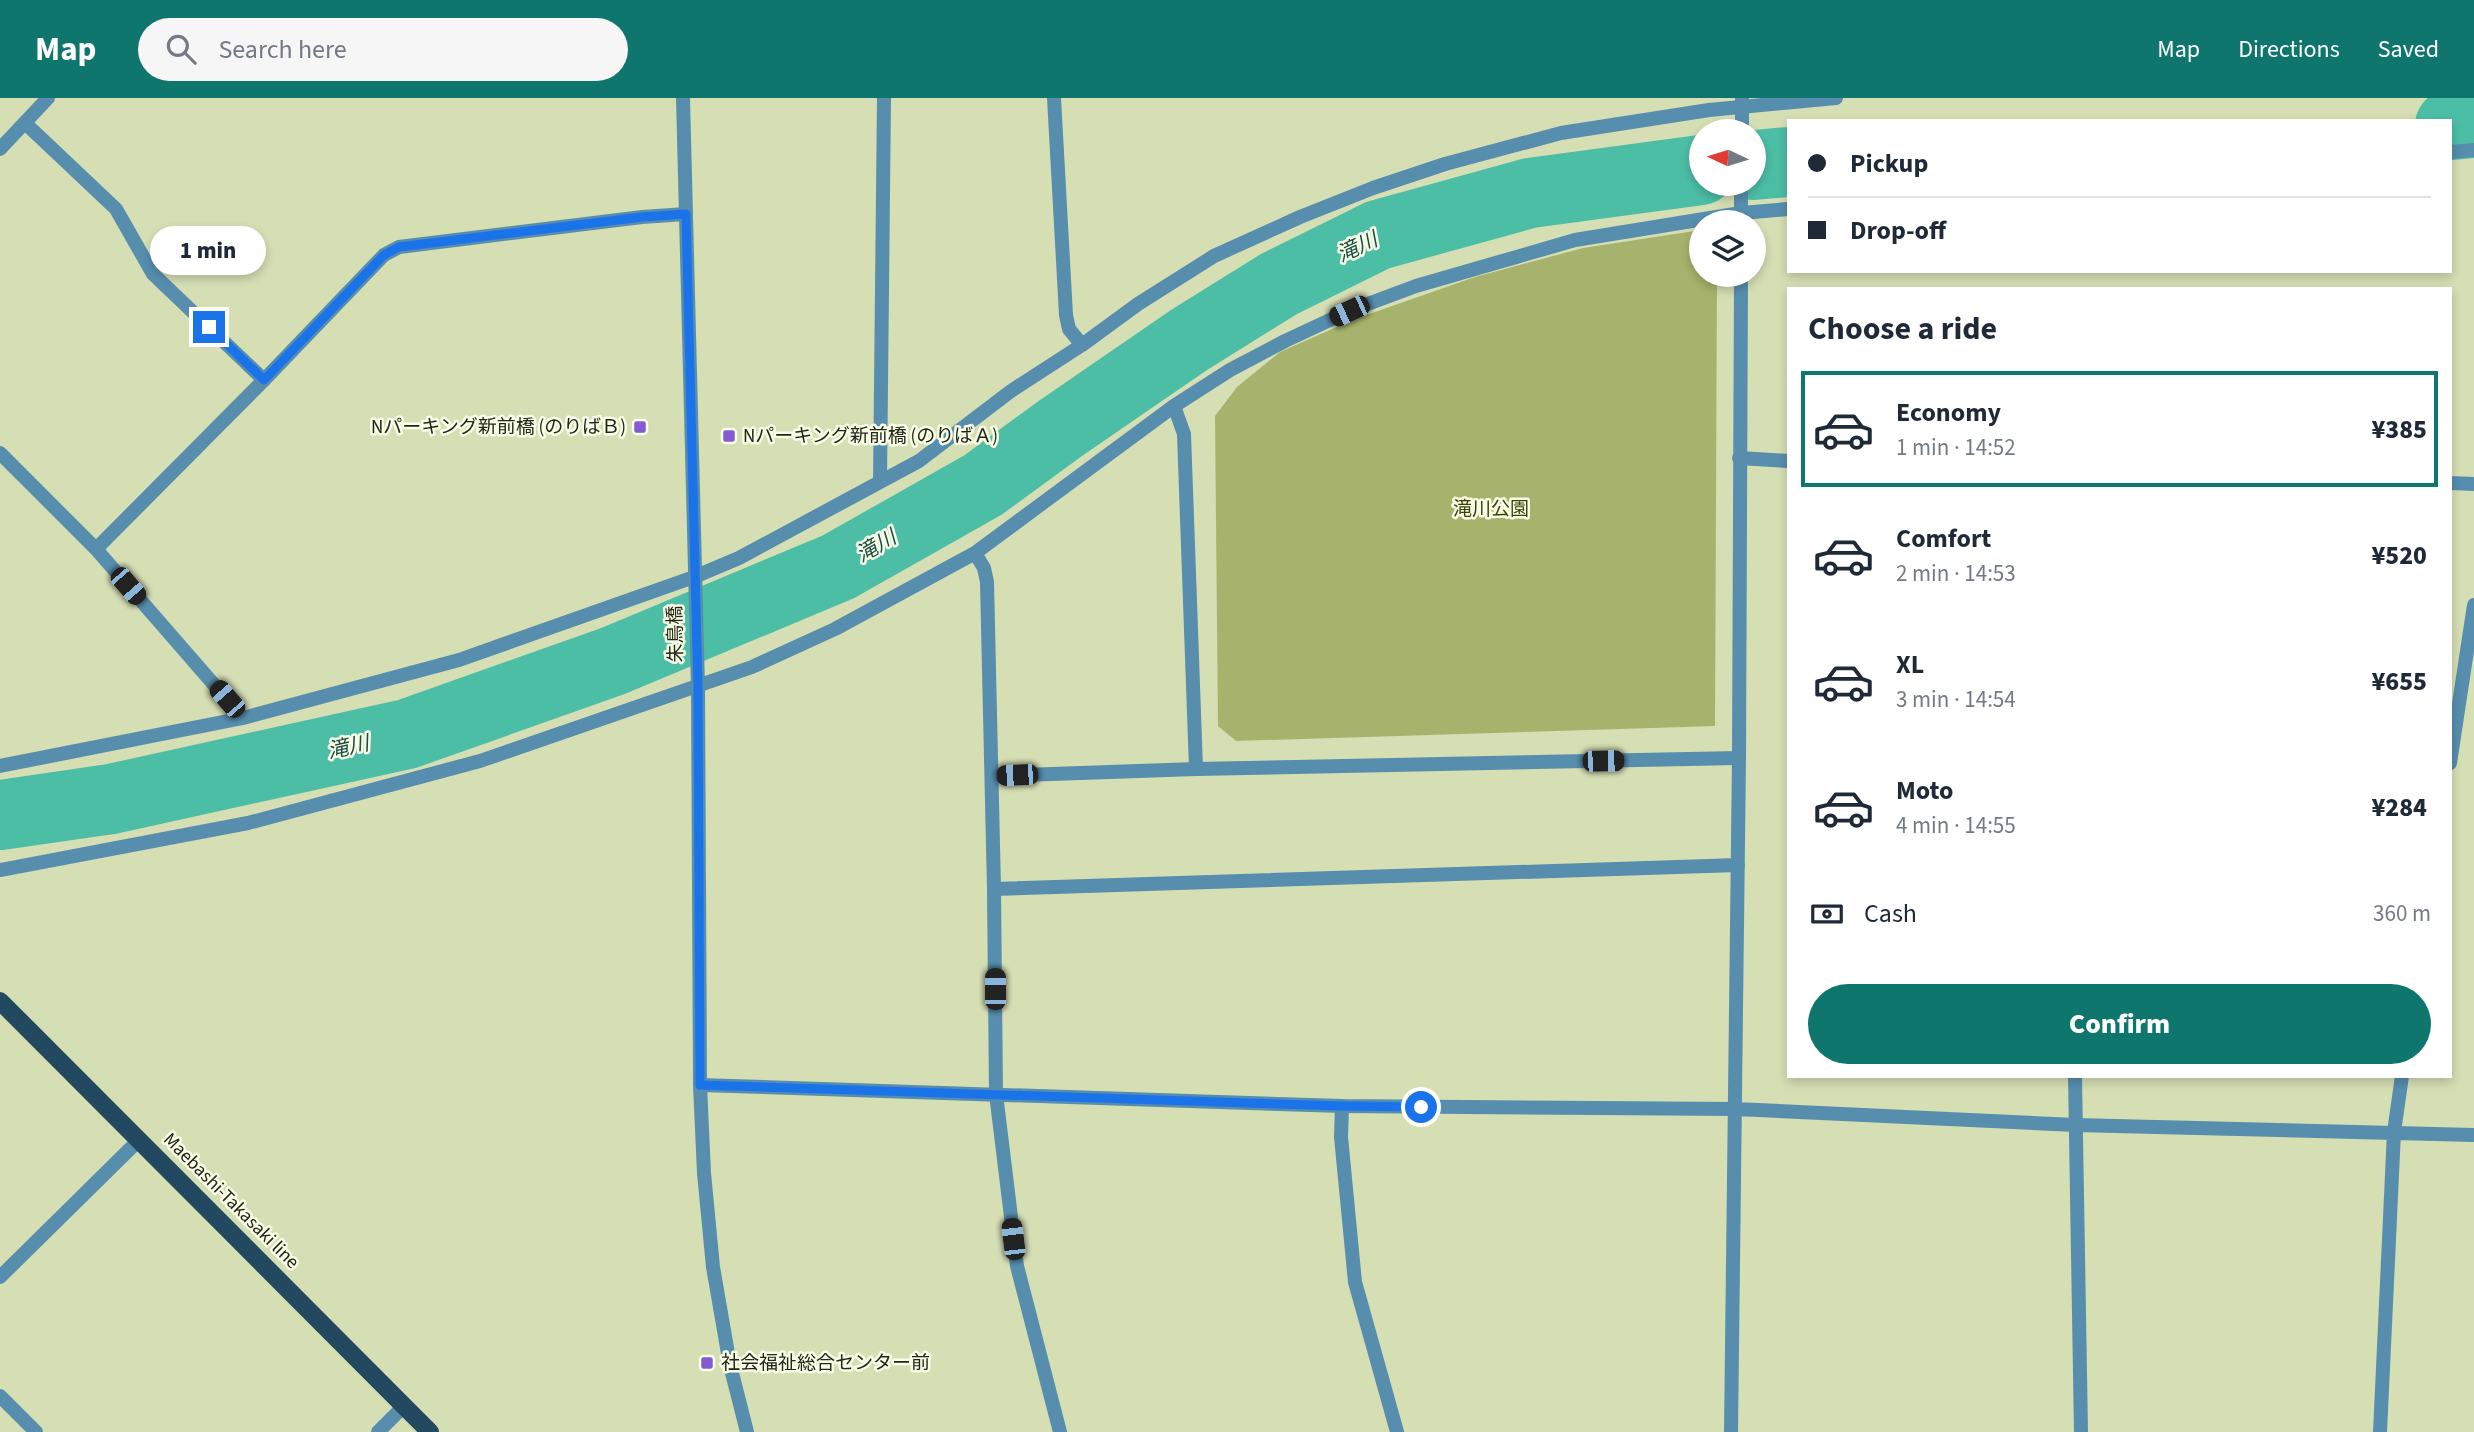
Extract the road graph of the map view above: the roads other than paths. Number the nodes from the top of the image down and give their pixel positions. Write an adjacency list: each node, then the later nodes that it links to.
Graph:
1 (48, 98): 7 (street)
2 (683, 98): 13 (street, 朱鳥橋)
3 (884, 98): 22 (street)
4 (1054, 98): 16 (street)
5 (1836, 98): 6 (street)
6 (1742, 102): 16 (street)
7 (25, 123): 8 (street); 17 (street)
8 (0, 149)
9 (2474, 150): 10 (street)
10 (2452, 152)
11 (1787, 209): 12 (street)
12 (1766, 213)
13 (686, 214): 17 (street); 27 (street, 朱鳥橋)
14 (1689, 224): 18 (street)
15 (1741, 287): 20 (street)
16 (1082, 345): 22 (street)
17 (264, 380): 25 (street)
18 (1174, 406): 26 (street); 34 (street)
19 (0, 453): 25 (street)
20 (1739, 458): 21 (street); 32 (street)
21 (1787, 461)
22 (880, 482): 27 (street)
23 (2452, 483): 24 (street)
24 (2474, 484)
25 (96, 549): 30 (street)
26 (975, 553): 29 (street); 35 (street)
27 (695, 583): 29 (street, 朱鳥橋); 30 (street)
28 (2474, 605): 31 (street)
29 (697, 683): 37 (street); 42 (street, 朱鳥橋)
30 (243, 718): 33 (street)
31 (2452, 750)
32 (1739, 758): 34 (street); 36 (street)
33 (0, 766)
34 (1196, 769): 35 (street)
35 (992, 776): 38 (street)
36 (1738, 865): 38 (street); 45 (street)
37 (0, 870)
38 (994, 890): 43 (street)
39 (0, 1001): 49 (main road, Maebashi-Takasaki line)
40 (2075, 1078): 46 (street)
41 (2402, 1078): 47 (street)
42 (700, 1085): 43 (street); 56 (street, 朱鳥橋)
43 (996, 1094): 44 (street); 57 (street)
44 (1342, 1106): 45 (street); 58 (street)
45 (1736, 1109): 46 (street); 59 (street)
46 (2075, 1125): 47 (street); 60 (street)
47 (2394, 1132): 48 (street); 61 (street)
48 (2474, 1135)
49 (140, 1139): 50 (street); 52 (main road, Maebashi-Takasaki line)
50 (0, 1277)
51 (0, 1396): 53 (street)
52 (404, 1406): 54 (street); 55 (main road, Maebashi-Takasaki line)
53 (36, 1432)
54 (378, 1432)
55 (430, 1432)
56 (747, 1432)
57 (1060, 1432)
58 (1396, 1432)
59 (1731, 1432)
60 (2081, 1432)
61 (2380, 1432)

